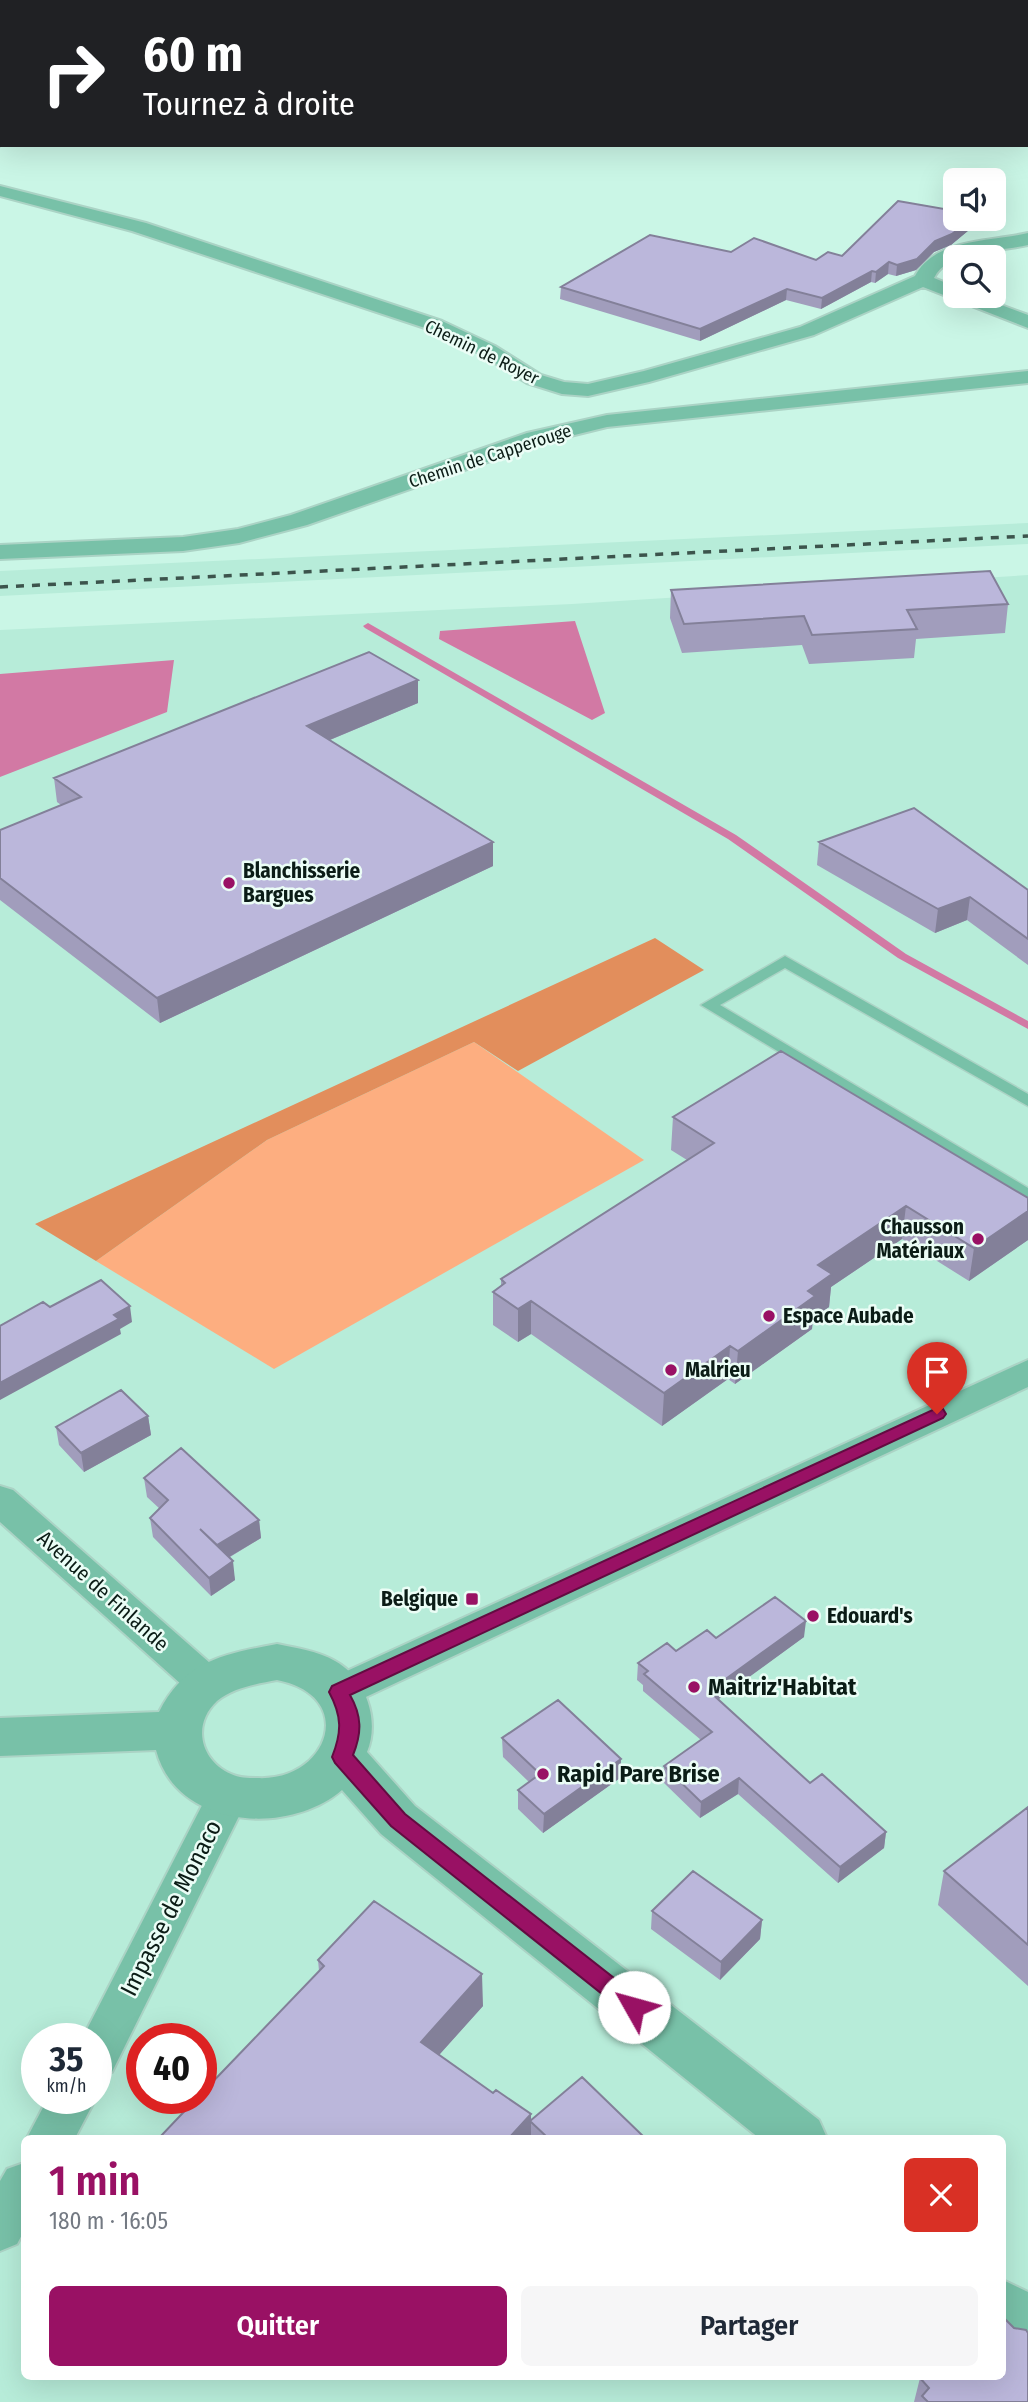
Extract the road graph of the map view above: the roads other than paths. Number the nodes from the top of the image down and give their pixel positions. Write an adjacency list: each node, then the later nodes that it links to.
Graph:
1 (0, 191): 3 (street, Chemin de Royer)
2 (1028, 239): 3 (street, Chemin de Royer)
3 (923, 280): 4 (street)
4 (943, 288)
5 (991, 308): 6 (street)
6 (1028, 322)
7 (1028, 377): 8 (street, Chemin de Capperouge)
8 (0, 552)
9 (1028, 1101): 10 (lane)
10 (1028, 1196)
11 (1028, 1371): 14 (street)
12 (0, 1500): 13 (street, Avenue de Finlande)
13 (205, 1682): 14 (street); 15 (street)
14 (339, 1692): 17 (street)
15 (177, 1730): 16 (street); 18 (street)
16 (0, 1737)
17 (342, 1757): 18 (street); 22 (street)
18 (228, 1796): 19 (street, Impasse de Monaco)
19 (112, 2025)
20 (64, 2114): 21 (street)
21 (52, 2135)
22 (796, 2135)
23 (21, 2190): 24 (street)
24 (0, 2228)
25 (1006, 2311): 26 (street)
26 (1028, 2329)

